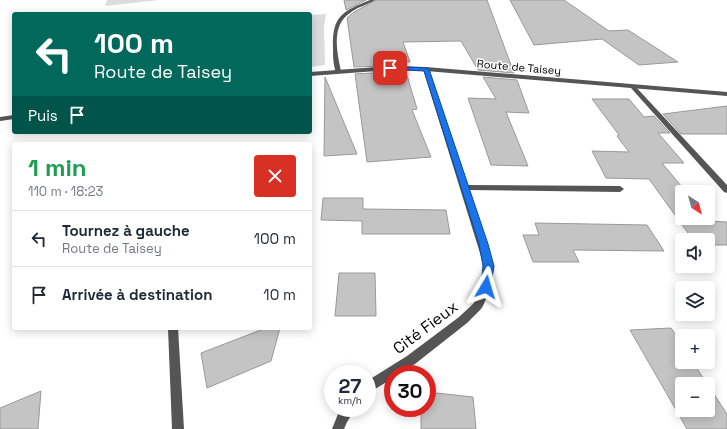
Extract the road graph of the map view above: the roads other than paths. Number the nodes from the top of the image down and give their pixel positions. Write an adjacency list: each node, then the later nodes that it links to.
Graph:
1 (373, 0): 3 (street)
2 (426, 69): 3 (street, Route de Taisey); 5 (street, Route de Taisey); 9 (street, Cité Fieux)
3 (338, 71): 4 (street, Route de Taisey)
4 (312, 74)
5 (633, 87): 6 (street, Route de Taisey); 11 (street)
6 (727, 94)
7 (12, 117): 8 (street)
8 (0, 119)
9 (465, 187): 10 (street); 13 (street, Cité Fieux)
10 (620, 190)
11 (727, 190)
12 (173, 330): 15 (street)
13 (376, 382)
14 (343, 417): 16 (street)
15 (178, 429)
16 (338, 429)

